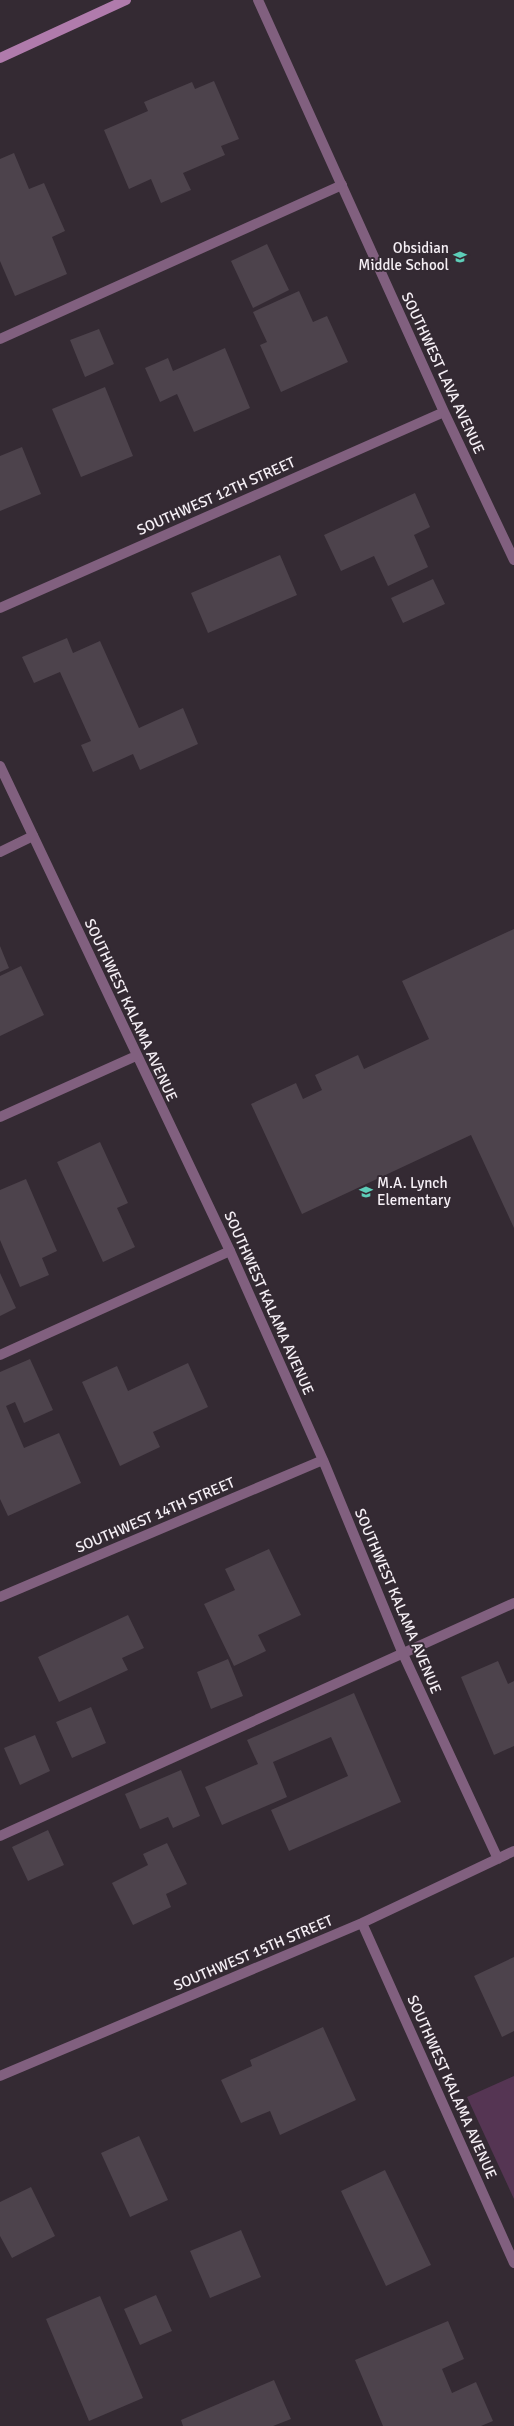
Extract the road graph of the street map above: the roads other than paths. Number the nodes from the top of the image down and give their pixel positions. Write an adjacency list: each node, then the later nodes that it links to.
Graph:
1 (126, 0): 3 (main road)
2 (258, 0): 4 (street, SOUTHWEST LAVA AVENUE)
3 (0, 58)
4 (342, 185): 5 (street); 6 (street, SOUTHWEST LAVA AVENUE)
5 (0, 339)
6 (444, 412): 7 (street, SOUTHWEST LAVA AVENUE); 8 (street, SOUTHWEST 12TH STREET)
7 (514, 560)
8 (0, 608)
9 (0, 766): 10 (street, SOUTHWEST KALAMA AVENUE)
10 (33, 836): 11 (street); 12 (street, SOUTHWEST KALAMA AVENUE)
11 (0, 852)
12 (136, 1056): 13 (street); 14 (street, SOUTHWEST KALAMA AVENUE)
13 (0, 1117)
14 (230, 1251): 15 (street); 16 (street, SOUTHWEST KALAMA AVENUE)
15 (0, 1355)
16 (323, 1460): 17 (street, SOUTHWEST 14TH STREET); 19 (street, SOUTHWEST KALAMA AVENUE)
17 (0, 1597)
18 (514, 1603): 19 (street)
19 (403, 1654): 20 (street); 22 (street, SOUTHWEST KALAMA AVENUE)
20 (0, 1836)
21 (514, 1851): 22 (street, SOUTHWEST 15TH STREET)
22 (498, 1859): 23 (street, SOUTHWEST 15TH STREET)
23 (362, 1923): 24 (street, SOUTHWEST 15TH STREET); 25 (street, SOUTHWEST KALAMA AVENUE)
24 (0, 2076)
25 (514, 2263)

